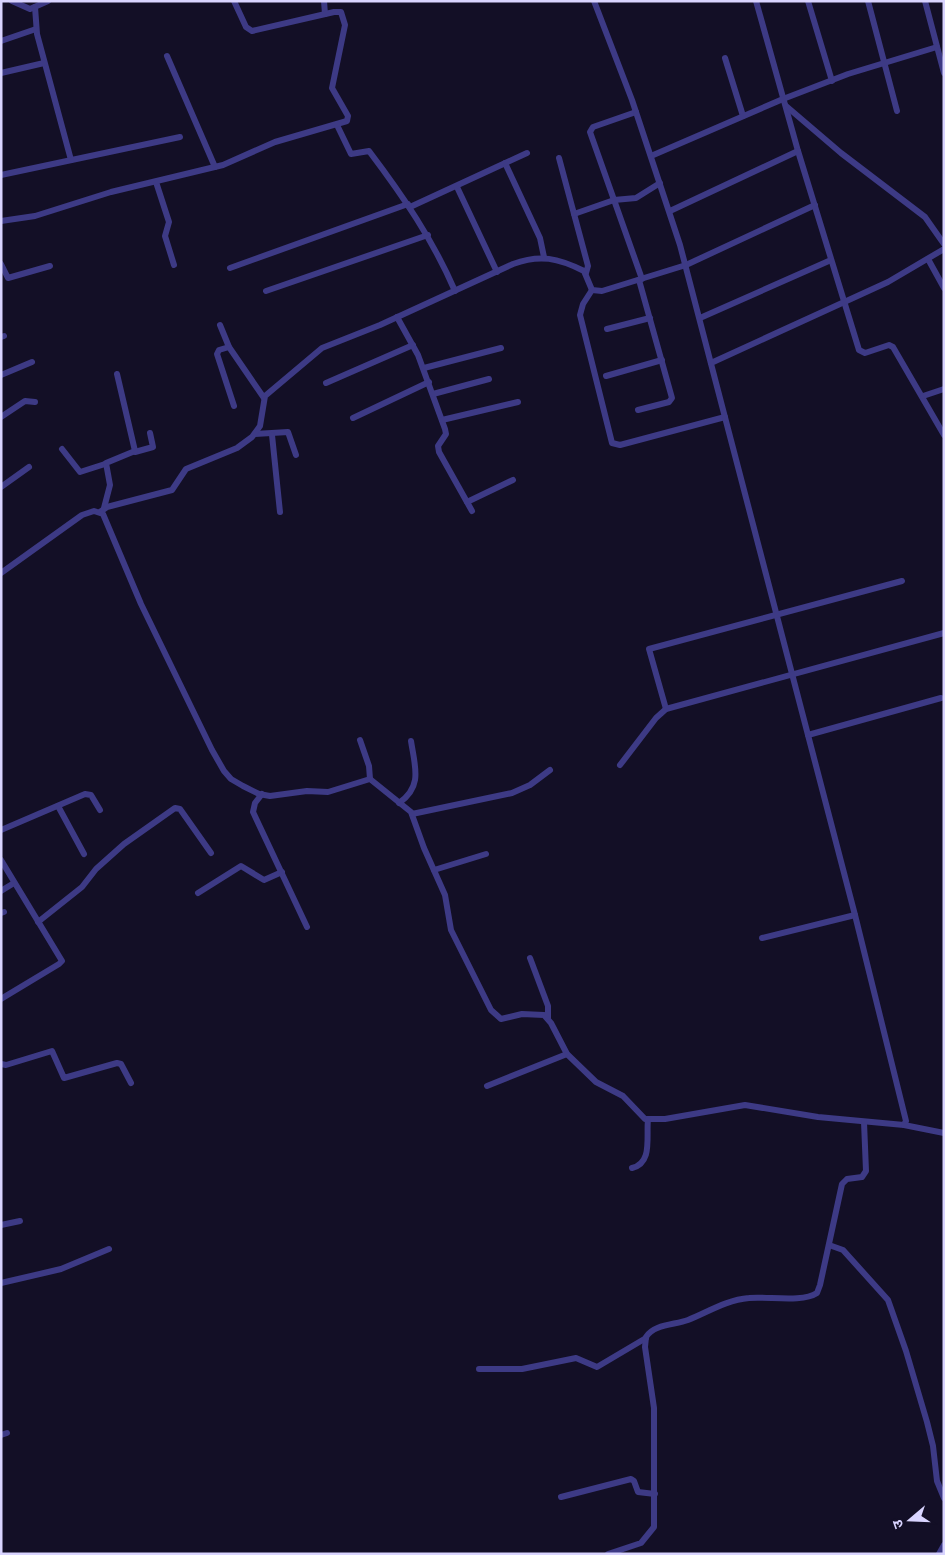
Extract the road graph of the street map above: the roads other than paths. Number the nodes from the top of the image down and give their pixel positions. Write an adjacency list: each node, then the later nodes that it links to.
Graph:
1 (12, 1): 10 (street)
2 (48, 1): 10 (street)
3 (234, 1): 11 (street)
4 (324, 1): 11 (street)
5 (594, 1): 26 (street)
6 (756, 1): 23 (street)
7 (808, 1): 22 (street)
8 (868, 1): 19 (street)
9 (925, 1): 15 (street)
10 (35, 7): 12 (street)
11 (325, 14): 28 (street)
12 (36, 29): 13 (street); 18 (street)
13 (1, 41)
14 (944, 41): 15 (street)
15 (936, 45): 19 (street); 21 (street)
16 (167, 56): 36 (street)
17 (725, 58): 27 (street)
18 (44, 63): 20 (street); 34 (street)
19 (885, 63): 22 (street); 25 (street)
20 (1, 73)
21 (944, 73)
22 (832, 81): 23 (street)
23 (783, 98): 24 (street); 27 (street)
24 (785, 106): 30 (street); 48 (street)
25 (897, 111)
26 (636, 112): 32 (street); 41 (street)
27 (743, 116): 32 (street)
28 (337, 125): 36 (street); 42 (street)
29 (180, 137): 34 (street)
30 (798, 151): 43 (street); 44 (street)
31 (527, 153): 35 (street)
32 (651, 156): 39 (street)
33 (559, 158): 45 (street)
34 (71, 160): 37 (street)
35 (505, 163): 40 (street); 50 (street)
36 (215, 167): 38 (street)
37 (1, 175)
38 (156, 182): 46 (street); 54 (street)
39 (660, 183): 41 (street); 44 (street)
40 (457, 187): 42 (street); 58 (street)
41 (614, 200): 45 (street); 60 (street)
42 (409, 205): 47 (street); 57 (street)
43 (815, 205): 52 (street); 55 (street)
44 (670, 211): 55 (street)
45 (576, 213): 59 (street)
46 (1, 221)
47 (428, 235): 63 (street); 64 (street)
48 (944, 244)
49 (944, 249): 51 (street)
50 (544, 257): 58 (street); 59 (street)
51 (928, 259): 61 (street); 65 (street)
52 (831, 260): 65 (street); 68 (street)
53 (1, 264): 56 (street)
54 (174, 265)
55 (686, 265): 60 (street); 68 (street)
56 (50, 266)
57 (230, 268)
58 (497, 272): 64 (street)
59 (586, 273): 62 (street)
60 (641, 280): 62 (street); 67 (street)
61 (944, 288)
62 (592, 290): 93 (street)
63 (266, 291)
64 (455, 291): 66 (street)
65 (843, 302): 76 (street); 86 (street)
66 (397, 317): 71 (street); 87 (street)
67 (650, 318): 70 (street); 74 (street)
68 (700, 318): 76 (street)
69 (220, 325): 72 (street)
70 (607, 330)
71 (413, 345): 77 (street); 83 (street)
72 (229, 347): 87 (street); 90 (street)
73 (501, 348): 77 (street)
74 (662, 360): 80 (street); 91 (street)
75 (32, 362): 79 (street)
76 (712, 363): 93 (street)
77 (424, 368): 82 (street)
78 (117, 374): 101 (street)
79 (1, 375)
80 (606, 376)
81 (488, 379): 85 (street)
82 (429, 382): 85 (street); 94 (street)
83 (326, 383)
84 (944, 389): 86 (street)
85 (433, 394): 95 (street)
86 (922, 396): 99 (street)
87 (264, 398): 97 (street)
88 (35, 402): 92 (street)
89 (518, 402): 95 (street)
90 (234, 406)
91 (638, 410)
92 (1, 417)
93 (725, 417): 113 (street)
94 (353, 418)
95 (442, 420): 107 (street)
96 (150, 433): 101 (street)
97 (255, 434): 98 (street); 108 (street)
98 (272, 435): 102 (street); 110 (street)
99 (944, 435)
100 (62, 449): 103 (street)
101 (135, 452): 103 (street)
102 (296, 455)
103 (105, 464): 108 (street)
104 (29, 467): 106 (street)
105 (513, 480): 107 (street)
106 (1, 487)
107 (467, 502): 109 (street)
108 (102, 510): 111 (street); 124 (street)
109 (472, 511)
110 (280, 512)
111 (1, 573)
112 (902, 581): 113 (street)
113 (778, 616): 115 (street); 117 (street)
114 (944, 633): 115 (street)
115 (793, 676): 117 (street); 118 (street)
116 (940, 698): 118 (street)
117 (666, 709): 121 (street)
118 (808, 736): 139 (street)
119 (360, 740): 123 (street)
120 (412, 741): 125 (street)
121 (620, 765)
122 (550, 770): 128 (street)
123 (370, 780): 124 (street); 125 (street)
124 (262, 794): 135 (street)
125 (399, 803): 128 (street)
126 (58, 806): 127 (street); 129 (street); 131 (street)
127 (100, 810)
128 (412, 814): 134 (street)
129 (1, 830)
130 (210, 852): 140 (street)
131 (84, 854)
132 (486, 854): 134 (street)
133 (1, 860): 136 (street)
134 (434, 870): 145 (street)
135 (282, 872): 138 (street); 141 (street)
136 (14, 883): 137 (street); 140 (street)
137 (1, 891)
138 (198, 893)
139 (855, 915): 142 (street); 152 (street)
140 (38, 922): 144 (street)
141 (308, 927)
142 (762, 938)
143 (530, 958): 145 (street)
144 (1, 999)
145 (548, 1018): 146 (street)
146 (567, 1054): 149 (street); 150 (street)
147 (1, 1064): 148 (street)
148 (131, 1083)
149 (487, 1086)
150 (648, 1119): 151 (street); 154 (street)
151 (864, 1122): 152 (street); 157 (street)
152 (904, 1125): 153 (street)
153 (944, 1133)
154 (632, 1168)
155 (20, 1221): 156 (street)
156 (1, 1225)
157 (828, 1245): 160 (street); 164 (street)
158 (109, 1249): 159 (street)
159 (1, 1283)
160 (646, 1338): 161 (street); 162 (street)
161 (479, 1369)
162 (655, 1494): 163 (street); 166 (street)
163 (561, 1497)
164 (944, 1498)
165 (944, 1545): 167 (street)
166 (608, 1554)
167 (939, 1554)

